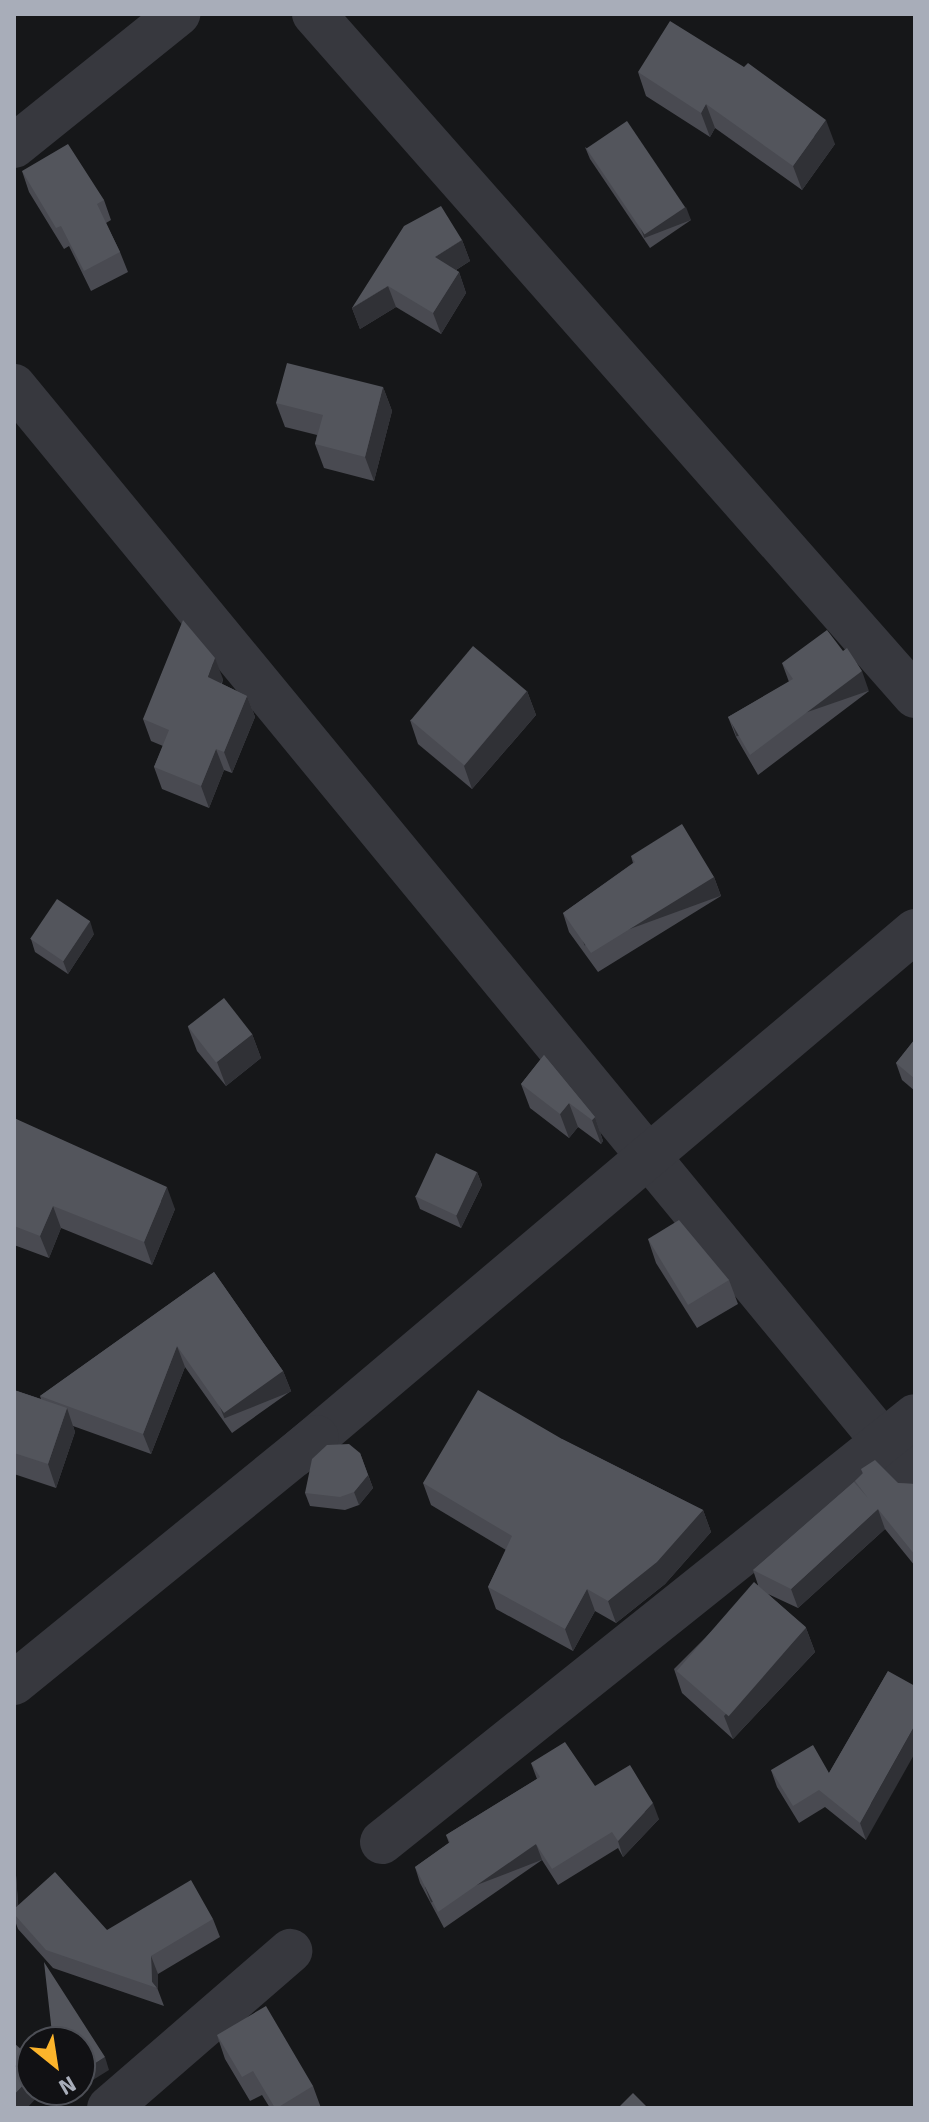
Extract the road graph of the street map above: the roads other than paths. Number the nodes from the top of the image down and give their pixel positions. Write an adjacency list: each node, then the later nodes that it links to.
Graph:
1 (178, 14): 3 (street)
2 (314, 14): 5 (street)
3 (14, 146)
4 (14, 386): 10 (street)
5 (915, 696)
6 (915, 931): 9 (street)
7 (359, 1403): 9 (street)
8 (915, 1416): 12 (street)
9 (295, 1455): 11 (street)
10 (915, 1480)
11 (14, 1683)
12 (382, 1842)
13 (290, 1951): 14 (street)
14 (109, 2108)

